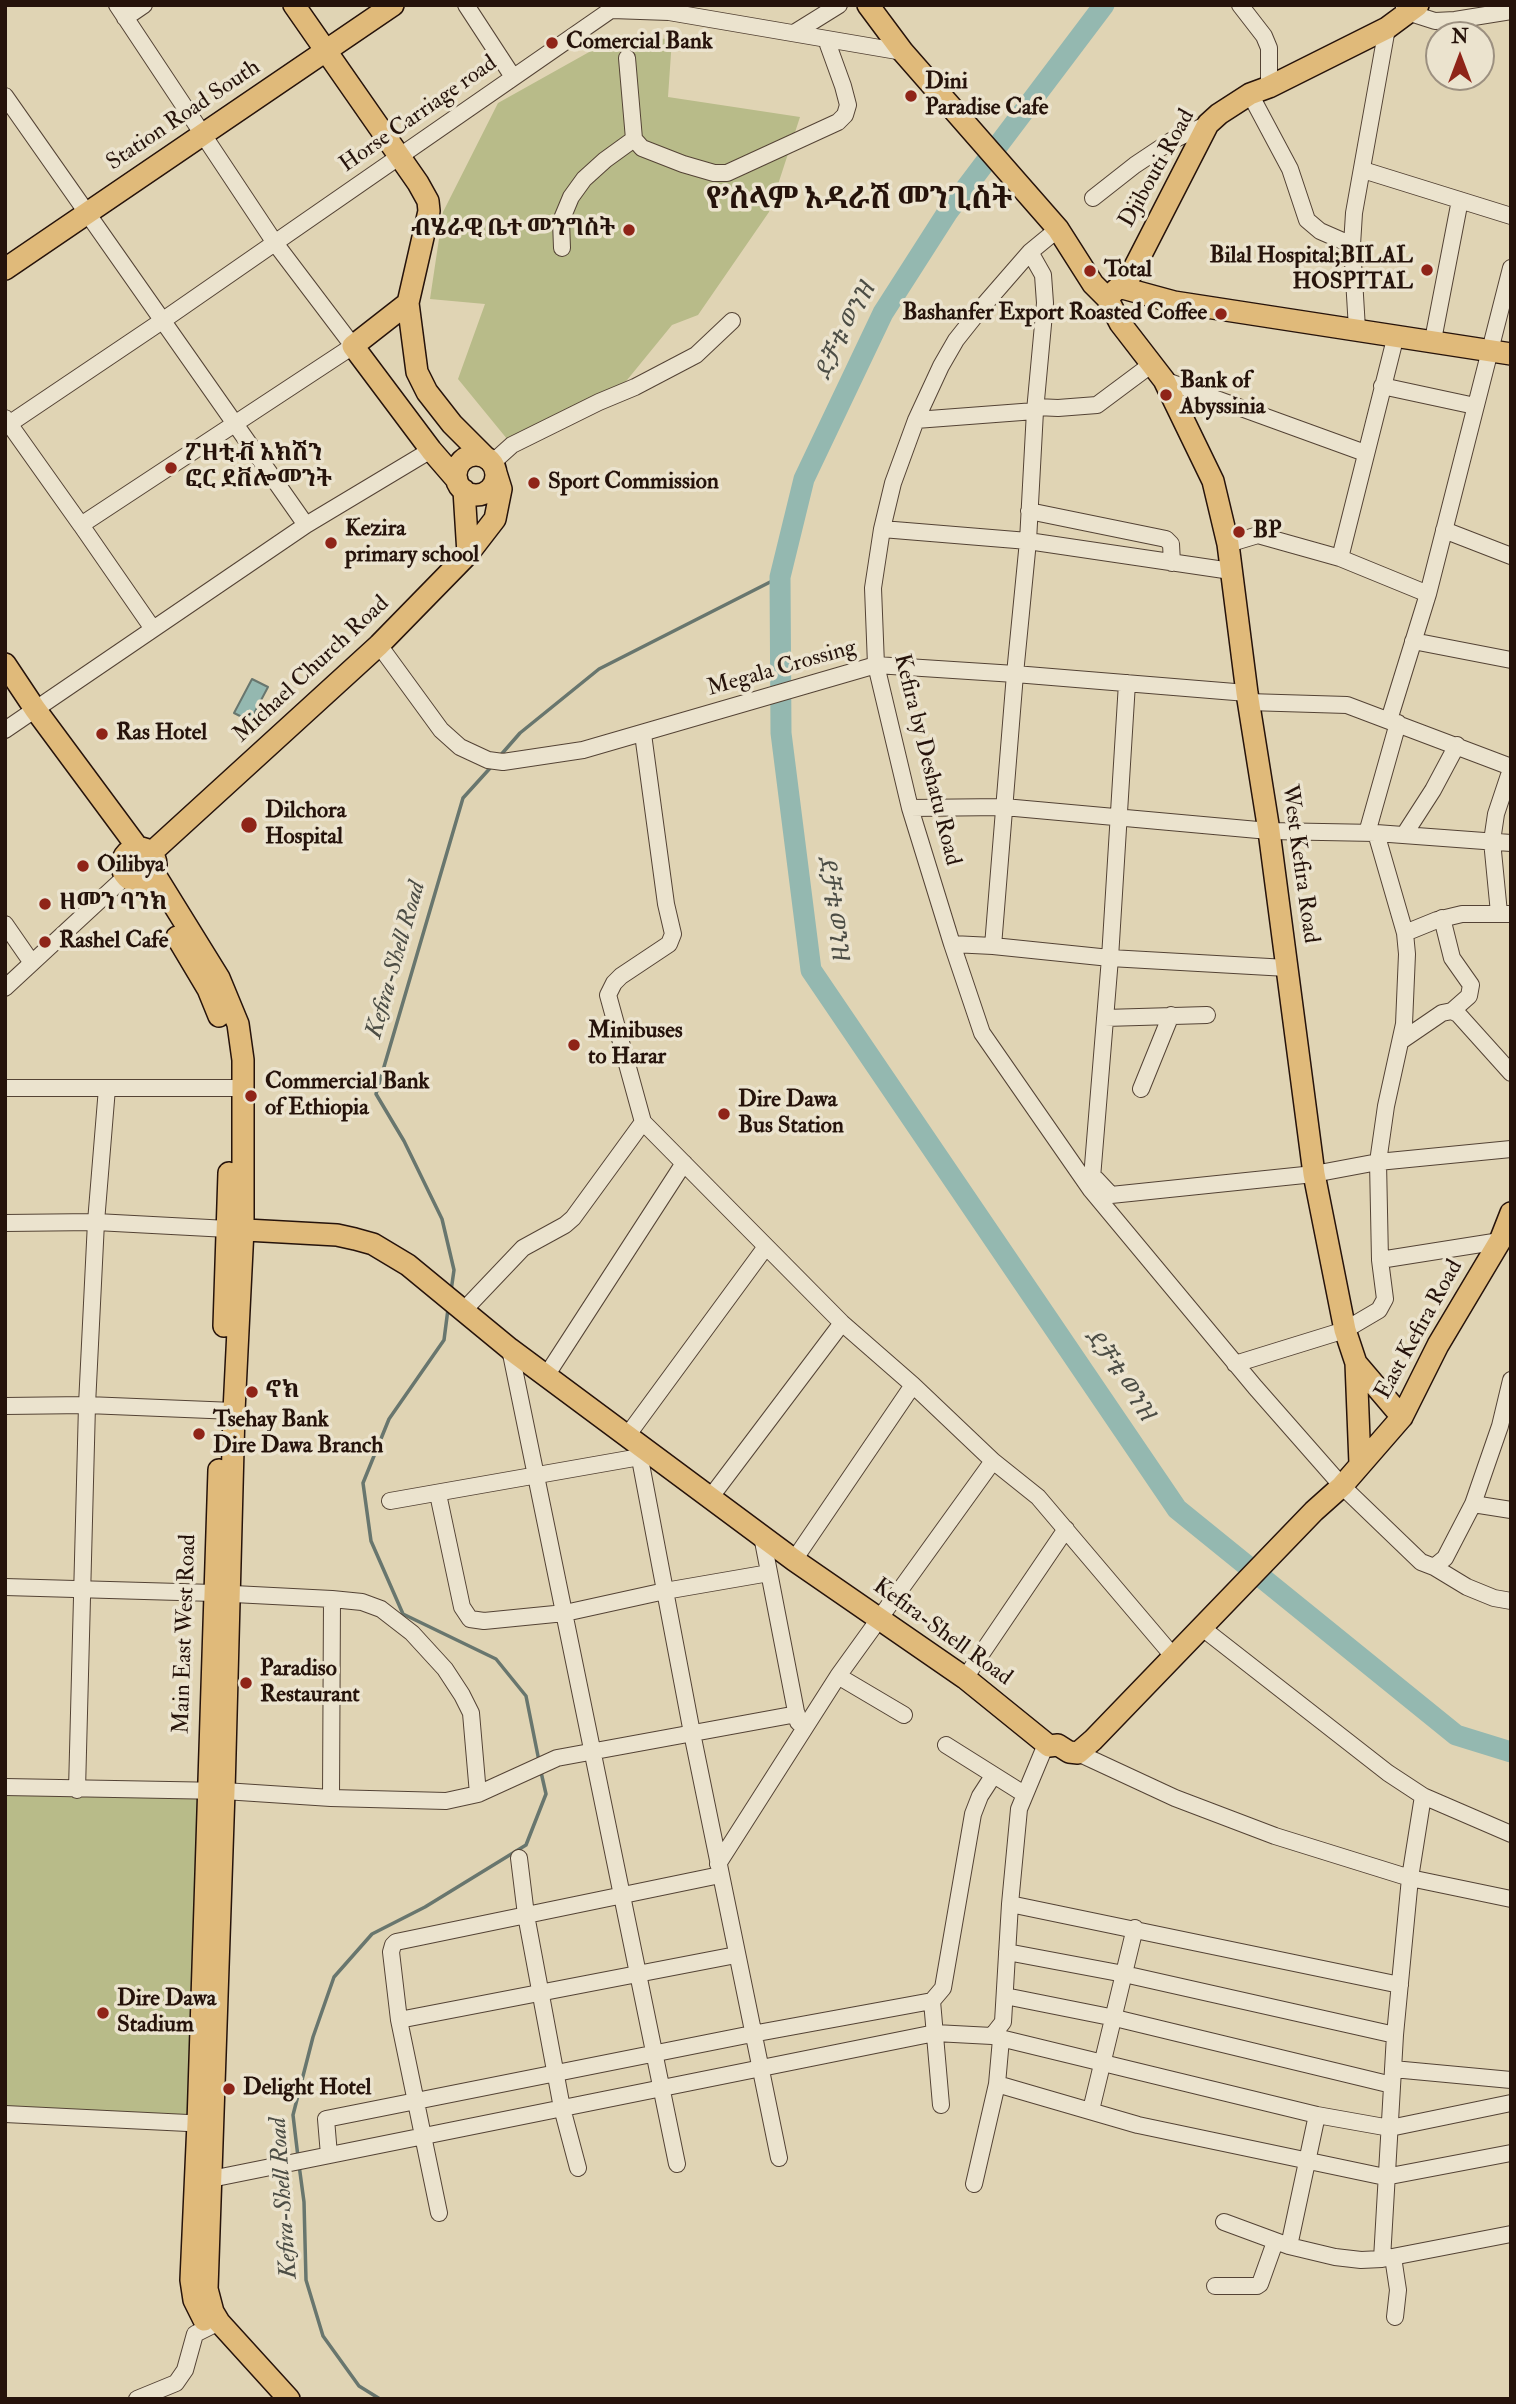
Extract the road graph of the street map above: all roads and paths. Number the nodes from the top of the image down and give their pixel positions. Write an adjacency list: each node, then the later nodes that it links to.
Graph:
1 (144, 5): 12 (street)
2 (294, 5): 16 (main road)
3 (393, 5): 16 (main road, Station Road South)
4 (466, 5): 19 (street)
5 (839, 5): 14 (street)
6 (868, 5): 17 (main road, West Kefira Road)
7 (1240, 5): 20 (street)
8 (615, 8): 10 (street, Horse Carriage road); 19 (street, Horse Carriage road)
9 (1410, 8): 11 (street); 13 (main road, Djibouti Road)
10 (667, 9): 14 (street, Horse Carriage road)
11 (1511, 11)
12 (121, 12): 23 (street)
13 (1387, 28): 20 (main road, Djibouti Road); 26 (street)
14 (794, 33): 15 (street, Horse Carriage road)
15 (826, 39): 17 (street, Horse Carriage road); 24 (street)
16 (326, 52): 23 (main road, Station Road South); 25 (main road)
17 (902, 52): 31 (main road, West Kefira Road)
18 (627, 58): 24 (street)
19 (513, 77): 25 (street, Horse Carriage road)
20 (1259, 91): 22 (main road, Djibouti Road); 33 (street)
21 (5, 96): 29 (street)
22 (1208, 124): 27 (street); 38 (main road, Djibouti Road)
23 (204, 134): 29 (main road, Station Road South); 32 (street)
24 (634, 139): 34 (street)
25 (398, 157): 32 (street, Horse Carriage road); 39 (main road)
26 (1363, 170): 28 (street); 33 (street)
27 (1093, 198)
28 (1460, 200): 30 (street); 44 (street)
29 (88, 213): 37 (main road, Station Road South); 40 (street)
30 (1511, 216)
31 (1052, 222): 35 (street, Kefira by Deshatu Road); 38 (main road, West Kefira Road)
32 (275, 243): 40 (street, Horse Carriage road); 45 (street)
33 (1352, 245): 42 (street)
34 (562, 248)
35 (1030, 252): 51 (street); 52 (street, Kefira by Deshatu Road)
36 (1511, 268): 46 (street)
37 (5, 270)
38 (1113, 292): 42 (main road); 48 (main road, West Kefira Road)
39 (408, 303): 45 (main road); 57 (main road)
40 (162, 321): 53 (street, Horse Carriage road); 54 (street)
41 (732, 321): 57 (street)
42 (1357, 329): 43 (main road)
43 (1396, 335): 44 (main road); 49 (street)
44 (1433, 340): 46 (main road)
45 (353, 346): 54 (street); 55 (main road)
46 (1488, 349): 47 (main road); 50 (street)
47 (1511, 354)
48 (1158, 372): 51 (street); 56 (street); 65 (main road, West Kefira Road)
49 (1382, 386): 50 (street); 56 (street)
50 (1475, 406): 63 (street)
51 (1035, 409): 52 (street); 59 (street)
52 (916, 420): 62 (street, Kefira by Deshatu Road)
53 (7, 421): 60 (street)
54 (235, 424): 60 (street); 61 (street)
55 (431, 450): 58 (main road); 61 (street)
56 (1365, 453): 68 (street)
57 (491, 465): 58 (main road); 58 (main road); 66 (main road, Michael Church Road)
58 (460, 485): 66 (main road)
59 (1030, 512): 64 (street); 69 (street)
60 (81, 525): 72 (street)
61 (306, 525): 72 (street)
62 (882, 529): 64 (street); 77 (street, Kefira by Deshatu Road)
63 (1444, 530): 67 (street); 71 (street)
64 (1028, 541): 69 (street); 78 (street)
65 (1228, 544): 68 (street); 70 (main road, West Kefira Road)
66 (468, 554): 74 (main road, Michael Church Road)
67 (1511, 556)
68 (1340, 558): 71 (street)
69 (1172, 563): 70 (street)
70 (1231, 571): 81 (main road, West Kefira Road)
71 (1428, 594): 73 (street)
72 (153, 629): 82 (street)
73 (1413, 641): 75 (street); 83 (street)
74 (379, 645): 85 (street, Megala Crossing); 96 (main road, Michael Church Road)
75 (1511, 660)
76 (5, 664): 82 (main road, Main East West Road)
77 (870, 666): 78 (street, Megala Crossing); 85 (street, Megala Crossing); 89 (street, Kefira by Deshatu Road)
78 (1015, 674): 80 (street, Megala Crossing); 88 (street)
79 (5, 678): 82 (main road, Main East West Road)
80 (1127, 683): 81 (street, Megala Crossing); 90 (street)
81 (1247, 698): 83 (street, Megala Crossing); 91 (main road, West Kefira Road)
82 (32, 712): 84 (street); 96 (main road, Main East West Road)
83 (1394, 721): 86 (street, Megala Crossing); 92 (street)
84 (5, 730)
85 (643, 734): 117 (street)
86 (1457, 745): 87 (street, Megala Crossing); 93 (street)
87 (1511, 768): 94 (street)
88 (1003, 807): 89 (street); 90 (street); 102 (street)
89 (910, 808): 101 (street, Kefira by Deshatu Road)
90 (1118, 817): 91 (street); 103 (street)
91 (1269, 831): 92 (street); 105 (main road, West Kefira Road)
92 (1371, 833): 93 (street); 100 (street)
93 (1404, 835): 94 (street)
94 (1492, 841): 95 (street); 97 (street)
95 (1511, 843)
96 (140, 864): 104 (street); 115 (main road, Main East West Road)
97 (1505, 914): 98 (street)
98 (1442, 918): 100 (street); 107 (street)
99 (5, 924): 104 (street)
100 (1405, 933): 111 (street)
101 (952, 944): 102 (street); 122 (street, Kefira by Deshatu Road)
102 (993, 946): 103 (street)
103 (1110, 958): 105 (street); 110 (street)
104 (32, 963): 106 (street)
105 (1287, 968): 121 (main road, West Kefira Road)
106 (5, 988)
107 (1452, 1011): 111 (street); 112 (street)
108 (1207, 1014): 109 (street)
109 (1171, 1015): 110 (street); 116 (street)
110 (1105, 1018): 122 (street)
111 (1401, 1041): 119 (street)
112 (1511, 1073)
113 (5, 1087): 114 (street)
114 (107, 1088): 115 (street); 123 (street)
115 (238, 1088): 126 (main road, Main East West Road)
116 (1140, 1089)
117 (643, 1122): 120 (street); 129 (street)
118 (1511, 1149): 119 (street)
119 (1378, 1162): 121 (street); 128 (street)
120 (684, 1163): 127 (street); 135 (street)
121 (1314, 1174): 122 (street); 131 (main road, West Kefira Road)
122 (1092, 1182): 134 (street)
123 (96, 1222): 124 (street); 126 (street); 138 (street)
124 (5, 1223)
125 (1508, 1225): 128 (street); 142 (main road, East Kefira Road)
126 (235, 1229): 129 (main road, Kefira-Shell Road); 140 (main road, Main East West Road)
127 (765, 1248): 130 (street); 143 (street)
128 (1380, 1260): 131 (street)
129 (454, 1303): 132 (main road, Kefira-Shell Road)
130 (842, 1323): 137 (street); 149 (street)
131 (1345, 1330): 133 (main road, West Kefira Road); 134 (street)
132 (510, 1349): 135 (main road, Kefira-Shell Road); 146 (street)
133 (1356, 1363): 142 (main road); 145 (main road, West Kefira Road)
134 (1235, 1364): 147 (street)
135 (547, 1376): 143 (main road, Kefira-Shell Road)
136 (1511, 1380): 141 (street)
137 (913, 1385): 144 (street); 155 (street)
138 (87, 1405): 139 (street); 140 (street); 159 (street)
139 (5, 1406)
140 (228, 1411): 161 (main road, Main East West Road)
141 (1507, 1412): 151 (street)
142 (1402, 1417): 145 (main road, East Kefira Road)
143 (634, 1446): 146 (street); 149 (main road, Kefira-Shell Road); 160 (street)
144 (993, 1461): 153 (street); 165 (street)
145 (1360, 1464): 147 (main road)
146 (536, 1474): 148 (street); 164 (street)
147 (1342, 1486): 156 (street); 166 (main road)
148 (438, 1494): 150 (street); 164 (street)
149 (710, 1498): 154 (main road, Kefira-Shell Road)
150 (390, 1502)
151 (1472, 1504): 152 (street); 156 (street)
152 (1511, 1510)
153 (1066, 1529): 167 (street); 169 (street)
154 (762, 1536): 155 (main road, Kefira-Shell Road); 157 (street)
155 (794, 1560): 165 (main road, Kefira-Shell Road)
156 (1434, 1567): 163 (street)
157 (769, 1573): 160 (street); 170 (street)
158 (5, 1587): 159 (street)
159 (82, 1589): 161 (street); 180 (street)
160 (665, 1591): 164 (street); 172 (street)
161 (222, 1593): 162 (street); 181 (main road, Main East West Road)
162 (332, 1599): 182 (street); 185 (street)
163 (1511, 1601)
164 (565, 1613): 176 (street)
165 (880, 1620): 168 (street); 169 (main road, Kefira-Shell Road)
166 (1201, 1627): 167 (main road); 184 (street)
167 (1173, 1656): 177 (main road)
168 (838, 1676): 171 (street); 173 (street)
169 (965, 1678): 175 (main road, Kefira-Shell Road)
170 (797, 1714): 172 (street); 173 (street)
171 (904, 1715)
172 (692, 1733): 176 (street); 188 (street)
173 (801, 1735): 188 (street)
174 (946, 1745): 178 (street)
175 (1049, 1746): 177 (main road, Kefira-Shell Road); 183 (street)
176 (593, 1752): 182 (street); 190 (street)
177 (1077, 1752): 189 (street)
178 (993, 1776): 183 (street); 202 (street)
179 (5, 1787): 180 (street)
180 (77, 1790): 181 (street)
181 (216, 1791): 185 (street); 224 (main road, Main East West Road)
182 (478, 1794): 185 (street)
183 (1024, 1794): 192 (street)
184 (1423, 1796): 186 (street); 189 (street)
185 (331, 1798)
186 (1511, 1834)
187 (519, 1858): 193 (street)
188 (719, 1869): 190 (street); 196 (street)
189 (1410, 1878): 191 (street); 199 (street)
190 (622, 1895): 193 (street); 198 (street)
191 (1511, 1899)
192 (1010, 1904): 194 (street); 195 (street)
193 (526, 1915): 200 (street); 204 (street)
194 (1135, 1928): 197 (street); 199 (street)
195 (1007, 1952): 197 (street); 201 (street)
196 (736, 1955): 198 (street); 206 (street)
197 (1124, 1974): 203 (street); 207 (street)
198 (638, 1975): 200 (street); 209 (street)
199 (1400, 1984): 207 (street)
200 (542, 1994): 204 (street); 212 (street)
201 (1005, 1996): 203 (street); 208 (street)
202 (932, 2001): 205 (street); 206 (street)
203 (1115, 2018): 210 (street); 213 (street)
204 (399, 2020): 217 (street)
205 (935, 2033): 208 (street); 211 (street); 219 (street)
206 (752, 2034): 209 (street); 211 (street)
207 (1395, 2035): 213 (street)
208 (997, 2037): 210 (street); 215 (street)
209 (654, 2054): 212 (street); 216 (street)
210 (1104, 2063): 221 (street); 223 (street)
211 (759, 2068): 216 (street); 229 (street)
212 (556, 2073): 217 (street); 220 (street)
213 (1393, 2077): 214 (street); 225 (street)
214 (1511, 2080)
215 (997, 2084): 221 (street); 235 (street)
216 (661, 2088): 220 (street); 231 (street)
217 (414, 2102): 226 (street); 228 (street)
218 (1511, 2103): 225 (street)
219 (941, 2105)
220 (562, 2108): 226 (street); 232 (street)
221 (1091, 2110): 230 (street)
222 (5, 2114): 224 (street)
223 (1317, 2115): 225 (street); 230 (street)
224 (206, 2124): 234 (main road, Main East West Road)
225 (1390, 2128): 233 (street)
226 (421, 2137): 228 (street); 236 (street)
227 (1511, 2153): 233 (street)
228 (329, 2155): 234 (street)
229 (779, 2158)
230 (1306, 2162): 233 (street); 239 (street)
231 (677, 2164)
232 (578, 2168)
233 (1385, 2177): 240 (street)
234 (203, 2178): 243 (main road, Main East West Road)
235 (974, 2184)
236 (439, 2213)
237 (1224, 2222): 239 (street)
238 (1511, 2234): 240 (street)
239 (1282, 2244): 240 (street); 241 (street)
240 (1387, 2258): 242 (street)
241 (1216, 2286)
242 (1395, 2317)
243 (214, 2325): 244 (street); 245 (main road, Main East West Road)
244 (137, 2399)
245 (289, 2399)

